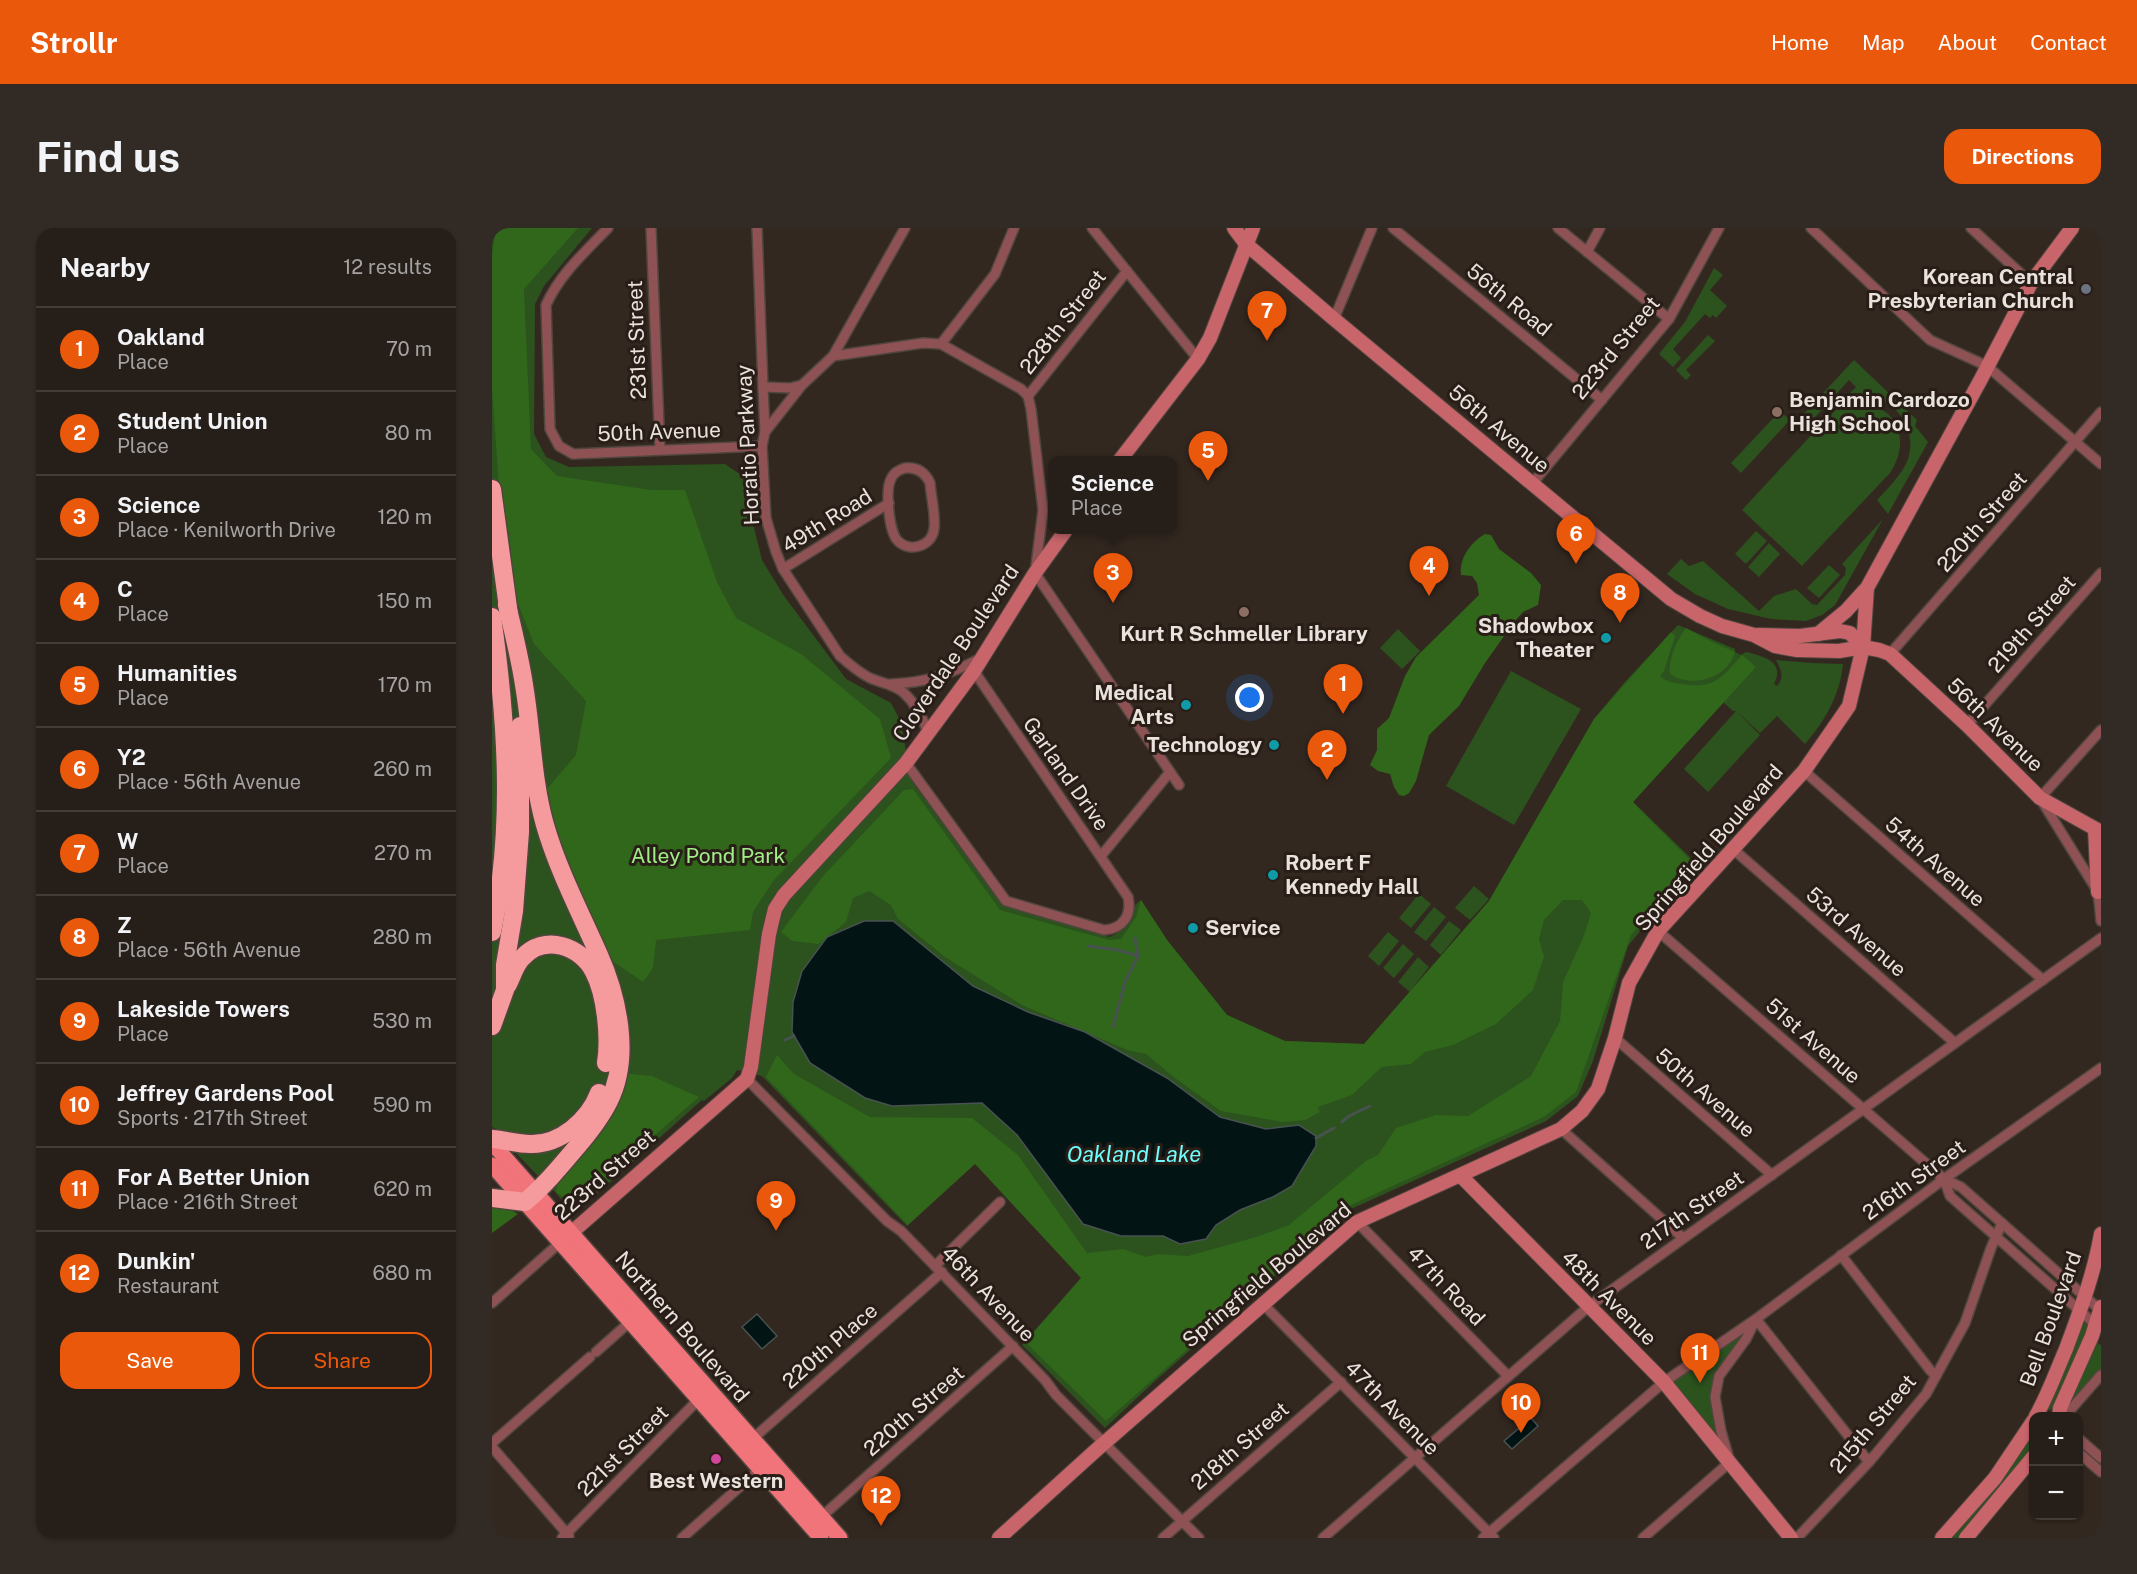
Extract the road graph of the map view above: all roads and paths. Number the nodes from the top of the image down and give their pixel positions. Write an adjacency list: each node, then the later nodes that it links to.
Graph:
1 (608, 228): 35 (street, 50th Avenue)
2 (651, 228): 35 (street, 231st Street)
3 (757, 228): 28 (street, Horatio Parkway)
4 (905, 228): 24 (street)
5 (1014, 228): 23 (street)
6 (1092, 228): 19 (street)
7 (1234, 228): 17 (street, 56th Avenue)
8 (1254, 228): 17 (street)
9 (1372, 228): 21 (street)
10 (1392, 228): 30 (street, 56th Road)
11 (1558, 228): 18 (street)
12 (1600, 228): 18 (street)
13 (1719, 228): 22 (street, 223rd Street)
14 (1811, 228): 26 (street)
15 (1971, 228): 20 (street)
16 (2072, 228): 20 (street, Springfield Boulevard)
17 (1246, 244): 21 (street, 56th Avenue); 25 (street)
18 (1587, 252): 22 (street)
19 (1127, 271): 25 (street); 29 (street, 228th Street)
20 (2031, 283): 26 (street, Springfield Boulevard)
21 (1334, 319): 38 (street, 56th Avenue)
22 (1669, 319): 30 (street, 223rd Street)
23 (941, 344): 24 (street); 29 (street)
24 (833, 356): 27 (street)
25 (1198, 359): 36 (street)
26 (1987, 366): 33 (street); 47 (street, Springfield Boulevard)
27 (802, 385): 28 (street); 32 (street)
28 (764, 387): 32 (street, Horatio Parkway)
29 (1028, 396): 41 (street)
30 (1602, 400): 38 (street, 223rd Street)
31 (2101, 412): 33 (street, 220th Street)
32 (765, 432): 34 (street, Horatio Parkway)
33 (2076, 441): 37 (street); 53 (street, 220th Street)
34 (762, 446): 35 (street, 50th Avenue); 44 (street, Horatio Parkway)
35 (660, 450)
36 (1123, 456)
37 (2101, 464)
38 (1532, 484): 51 (street, 56th Avenue)
39 (492, 489): 48 (highway)
40 (889, 503): 40 (street, 49th Road); 44 (street, 49th Road)
41 (1043, 523): 42 (street); 45 (street)
42 (1048, 526)
43 (1063, 534): 45 (street, Cloverdale Boulevard)
44 (783, 569): 57 (street, Horatio Parkway)
45 (1035, 573): 54 (street, Cloverdale Boulevard); 63 (street)
46 (2101, 573): 58 (street, 219th Street)
47 (1867, 588): 50 (street); 52 (street, Springfield Boulevard)
48 (507, 604): 76 (highway); 90 (highway)
49 (492, 617): 56 (highway)
50 (1818, 634): 51 (street, 56th Avenue); 52 (street, 56th Avenue)
51 (1754, 635): 52 (street, 56th Avenue)
52 (1863, 647): 53 (street, 56th Avenue); 62 (street, Springfield Boulevard)
53 (1890, 654): 58 (street, 56th Avenue)
54 (982, 658): 55 (street, Cloverdale Boulevard); 57 (street, Horatio Parkway)
55 (974, 671): 60 (street, Cloverdale Boulevard); 69 (street, Garland Drive)
56 (500, 683): 64 (highway); 73 (highway)
57 (890, 684): 60 (street, Horatio Parkway)
58 (1967, 725): 66 (street, 56th Avenue)
59 (2101, 730): 66 (street)
60 (928, 732): 61 (street, Cloverdale Boulevard)
61 (906, 763): 69 (street, Garland Drive); 81 (street, Cloverdale Boulevard)
62 (1804, 771): 68 (street, Springfield Boulevard); 75 (street, 54th Avenue)
63 (1170, 772): 65 (street); 69 (street)
64 (492, 782)
65 (1179, 785)
66 (2040, 798): 67 (street, 56th Avenue); 70 (street)
67 (2098, 830): 70 (street)
68 (1733, 849): 72 (street, Springfield Boulevard); 79 (street, 53rd Avenue)
69 (1101, 856)
70 (2098, 892): 71 (street)
71 (2101, 921)
72 (1658, 931): 78 (street, Springfield Boulevard); 82 (street, 51st Avenue)
73 (492, 932)
74 (2101, 938): 75 (street, 217th Street)
75 (2043, 980): 79 (street, 217th Street)
76 (505, 990): 77 (highway); 84 (highway)
77 (492, 1026)
78 (1615, 1038): 83 (street, Springfield Boulevard); 86 (street, 50th Avenue)
79 (1955, 1043): 82 (street, 217th Street)
80 (2098, 1070): 88 (street, 216th Street)
81 (747, 1079): 96 (street, 223rd Street); 99 (street, 46th Avenue)
82 (1864, 1109): 86 (street, 217th Street); 88 (street, 51st Avenue)
83 (1561, 1130): 87 (street, Springfield Boulevard); 97 (street)
84 (492, 1141): 90 (main road, Northern Boulevard)
85 (492, 1165): 90 (main road, Northern Boulevard)
86 (1772, 1175): 97 (street, 217th Street)
87 (1461, 1176): 92 (street, Springfield Boulevard); 103 (street, 48th Avenue)
88 (1944, 1179): 93 (street, 51st Avenue); 95 (street, 51st Avenue); 98 (street, 216th Street)
89 (492, 1198): 90 (highway)
90 (531, 1198): 96 (main road, Northern Boulevard)
91 (1000, 1202): 99 (street, 220th Place)
92 (1357, 1222): 102 (street, Springfield Boulevard); 111 (street, 47th Road)
93 (2002, 1223): 95 (street, 215th Street); 100 (street, 51st Avenue)
94 (2101, 1234): 100 (street, Bell Boulevard)
95 (1996, 1236): 105 (street, 51st Avenue); 112 (street, 215th Street)
96 (565, 1237): 101 (street, 223rd Street); 106 (main road, Northern Boulevard)
97 (1683, 1238): 103 (street, 217th Street)
98 (1841, 1255): 107 (street, 216th Street); 112 (street)
99 (939, 1269): 109 (street, 46th Avenue); 121 (street, 220th Place)
100 (2085, 1296): 104 (street, 51st Avenue); 105 (street, Bell Boulevard)
101 (492, 1304)
102 (1263, 1304): 113 (street, 47th Avenue); 122 (street, Springfield Boulevard)
103 (1588, 1307): 111 (street, 217th Street); 114 (street, 48th Avenue)
104 (2101, 1308): 108 (street, Bell Boulevard)
105 (2080, 1311): 108 (street, 51st Avenue); 116 (street, Bell Boulevard)
106 (635, 1316): 115 (main road, Northern Boulevard); 123 (street)
107 (1756, 1319): 114 (street, 216th Street); 127 (street, 216th Street); 128 (street)
108 (2097, 1334): 117 (street, Bell Boulevard)
109 (1013, 1346): 122 (street, 46th Avenue); 132 (street, 220th Street)
110 (2101, 1375): 118 (street)
111 (1508, 1376): 125 (street, 217th Street)
112 (1936, 1376): 128 (street, 215th Street)
113 (1341, 1382): 125 (street, 47th Avenue); 133 (street, 218th Street)
114 (1664, 1382): 127 (street, 48th Avenue); 135 (street, 216th Street)
115 (704, 1394): 121 (main road, Northern Boulevard); 134 (street, 221st Street)
116 (2038, 1412)
117 (2060, 1412)
118 (2069, 1412)
119 (2029, 1427): 146 (street, Bell Boulevard)
120 (2083, 1442): 126 (street)
121 (747, 1443): 130 (main road, Northern Boulevard)
122 (1104, 1443): 133 (street, 46th Avenue); 139 (street, Springfield Boulevard)
123 (492, 1445): 134 (street)
124 (2083, 1456): 131 (street)
125 (1415, 1457): 135 (street, 47th Avenue); 142 (street, 217th Street)
126 (2101, 1458)
127 (1730, 1462): 143 (street); 144 (street, 48th Avenue)
128 (1869, 1462): 145 (street, 215th Street)
129 (2029, 1462): 147 (street)
130 (766, 1464): 132 (main road, Northern Boulevard); 136 (street)
131 (2101, 1472)
132 (816, 1521): 137 (main road, Northern Boulevard); 138 (main road, Northern Boulevard)
133 (1182, 1521): 140 (street, 218th Street); 141 (street, 46th Avenue)
134 (566, 1536)
135 (1489, 1536)
136 (682, 1538)
137 (821, 1538)
138 (840, 1538)
139 (999, 1538)
140 (1163, 1538)
141 (1199, 1538)
142 (1323, 1538)
143 (1643, 1538)
144 (1791, 1538)
145 (1797, 1538)
146 (1942, 1538)
147 (1966, 1538)

